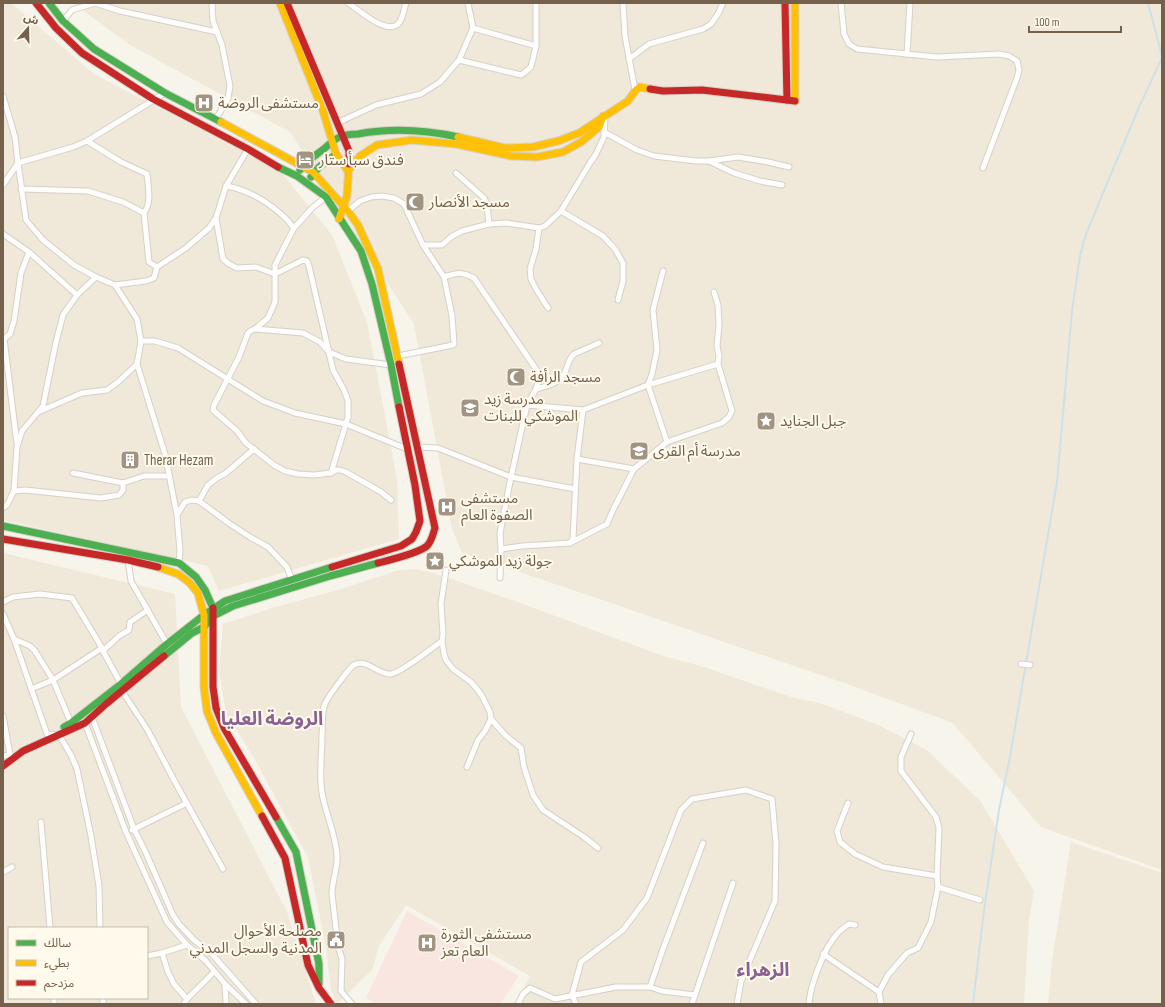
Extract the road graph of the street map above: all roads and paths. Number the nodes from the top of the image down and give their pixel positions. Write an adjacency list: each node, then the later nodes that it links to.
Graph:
1 (36, 3): 26 (main road)
2 (49, 3): 16 (main road)
3 (212, 3): 18 (street)
4 (280, 3): 34 (main road)
5 (288, 3): 30 (main road)
6 (348, 3): 7 (street)
7 (406, 3)
8 (468, 3): 17 (street)
9 (536, 3): 19 (street)
10 (623, 3): 21 (street)
11 (723, 3): 21 (street)
12 (785, 3): 27 (main road)
13 (795, 3): 27 (main road)
14 (841, 3): 20 (street)
15 (910, 3): 20 (street)
16 (63, 21): 18 (street); 24 (main road)
17 (473, 28): 19 (street); 22 (street)
18 (216, 32): 29 (street)
19 (536, 46): 22 (street)
20 (907, 54): 41 (street)
21 (629, 59): 23 (street)
22 (459, 60): 30 (street)
23 (636, 90): 27 (main road); 28 (main road)
24 (165, 93): 26 (street); 29 (main road)
25 (3, 96): 38 (street)
26 (153, 99): 33 (street); 35 (main road)
27 (791, 101)
28 (604, 116): 31 (street); 32 (main road); 42 (main road)
29 (216, 119): 39 (main road)
30 (337, 123): 32 (main road)
31 (604, 132): 37 (street); 53 (street)
32 (342, 136): 34 (main road); 42 (main road)
33 (86, 141): 38 (street); 54 (street)
34 (333, 142): 36 (main road); 39 (main road)
35 (248, 149): 45 (main road); 49 (street)
36 (336, 154): 42 (main road); 43 (main road)
37 (709, 161): 40 (street); 48 (street)
38 (18, 163): 47 (street); 50 (street)
39 (302, 167): 43 (main road); 45 (main road)
40 (789, 167)
41 (983, 168)
42 (348, 171): 52 (main road)
43 (313, 172): 46 (main road); 52 (main road)
44 (456, 173): 57 (street)
45 (297, 176): 46 (main road)
46 (308, 183): 51 (main road)
47 (3, 185)
48 (782, 185)
49 (226, 186): 55 (street); 58 (street)
50 (21, 189): 54 (street); 66 (street)
51 (326, 197): 56 (main road); 58 (street)
52 (346, 208): 56 (main road); 61 (street); 78 (main road)
53 (560, 211): 59 (street); 71 (street)
54 (144, 213): 63 (street)
55 (216, 218): 63 (street); 65 (street)
56 (339, 219): 81 (main road)
57 (489, 224): 59 (street); 61 (street)
58 (294, 228): 65 (street)
59 (539, 228): 72 (street)
60 (3, 234): 62 (street)
61 (423, 245): 67 (street)
62 (29, 252): 70 (street); 74 (street)
63 (157, 267): 68 (street)
64 (663, 271): 83 (street)
65 (275, 274): 73 (street); 77 (street)
66 (96, 277): 68 (street); 70 (street)
67 (444, 277): 78 (street); 84 (street)
68 (114, 285): 75 (street)
69 (714, 292): 80 (street)
70 (78, 295): 87 (street)
71 (618, 300)
72 (548, 308)
73 (255, 329): 77 (street); 82 (street)
74 (4, 339): 90 (street)
75 (141, 342): 79 (street); 82 (street)
76 (599, 343): 84 (street)
77 (329, 352): 81 (street); 88 (street)
78 (398, 356): 91 (main road)
79 (137, 364): 87 (street); 98 (street)
80 (718, 364): 83 (street); 89 (street)
81 (391, 365): 93 (main road)
82 (228, 378): 88 (street); 92 (street)
83 (648, 385): 86 (street); 89 (street)
84 (536, 389): 85 (street)
85 (528, 405): 86 (street); 99 (street)
86 (583, 410): 94 (street)
87 (38, 412): 90 (street)
88 (346, 424): 93 (street); 97 (street)
89 (667, 442): 95 (street)
90 (18, 447): 102 (street)
91 (417, 448): 99 (street); 118 (main road)
92 (254, 449): 97 (street); 104 (street)
93 (407, 449): 115 (main road)
94 (577, 458): 95 (street); 101 (street)
95 (634, 469): 109 (street)
96 (73, 473): 100 (street)
97 (331, 473): 103 (street)
98 (169, 476): 100 (street); 106 (street)
99 (511, 477): 101 (street); 110 (street)
100 (123, 483): 102 (street)
101 (575, 489): 109 (street)
102 (14, 491): 105 (street)
103 (391, 500)
104 (199, 501): 106 (street); 115 (street)
105 (3, 508)
106 (177, 515): 112 (street)
107 (3, 526): 112 (main road)
108 (3, 539): 111 (main road)
109 (570, 543): 110 (street)
110 (501, 549): 114 (street)
111 (128, 560): 117 (street); 120 (main road)
112 (179, 563): 118 (main road)
113 (446, 570): 123 (street)
114 (500, 578)
115 (292, 580): 118 (main road)
116 (3, 602): 125 (street)
117 (148, 610): 124 (street); 125 (street)
118 (213, 612): 120 (main road); 121 (main road); 167 (main road)
119 (3, 614): 122 (street)
120 (204, 615): 121 (main road); 124 (main road)
121 (204, 627): 129 (main road); 167 (main road)
122 (14, 639): 128 (street); 130 (street)
123 (442, 641): 133 (street); 176 (street)
124 (167, 644): 129 (main road)
125 (103, 650): 128 (street); 129 (street)
126 (1021, 664): 127 (street)
127 (1030, 665)
128 (53, 680): 130 (street); 134 (street)
129 (122, 688): 132 (main road); 134 (main road); 143 (street)
130 (31, 689): 136 (street)
131 (3, 716): 139 (street)
132 (92, 717): 135 (main road); 146 (street)
133 (491, 718): 142 (street); 149 (street)
134 (72, 723): 136 (main road)
135 (85, 723): 138 (main road); 147 (street)
136 (47, 734): 138 (street); 140 (main road)
137 (911, 734): 153 (street)
138 (60, 735): 141 (main road); 159 (street)
139 (3, 756)
140 (3, 761)
141 (3, 766)
142 (467, 767)
143 (187, 803): 146 (street); 151 (street)
144 (848, 803): 153 (street)
145 (41, 822): 158 (street)
146 (134, 829): 147 (street); 174 (street)
147 (126, 832): 160 (street)
148 (703, 843): 166 (street)
149 (598, 848)
150 (12, 867): 152 (street)
151 (223, 869)
152 (3, 872)
153 (937, 876): 155 (street)
154 (733, 883): 170 (street)
155 (938, 887): 156 (street); 168 (street)
156 (980, 900)
157 (855, 925): 162 (street)
158 (50, 927)
159 (100, 927)
160 (187, 946): 161 (street); 164 (street)
161 (162, 953): 163 (street); 171 (street)
162 (823, 954): 168 (street); 181 (street)
163 (148, 956)
164 (214, 972): 165 (street); 171 (street)
165 (225, 984): 172 (street); 173 (street)
166 (650, 987): 169 (street); 170 (street)
167 (320, 988): 175 (main road)
168 (879, 992): 182 (street)
169 (572, 995): 177 (street); 178 (street); 180 (street)
170 (695, 995): 179 (street)
171 (185, 1002)
172 (226, 1004)
173 (246, 1004)
174 (256, 1004)
175 (331, 1004)
176 (352, 1004)
177 (518, 1004)
178 (576, 1004)
179 (692, 1004)
180 (737, 1004)
181 (809, 1004)
182 (881, 1004)

